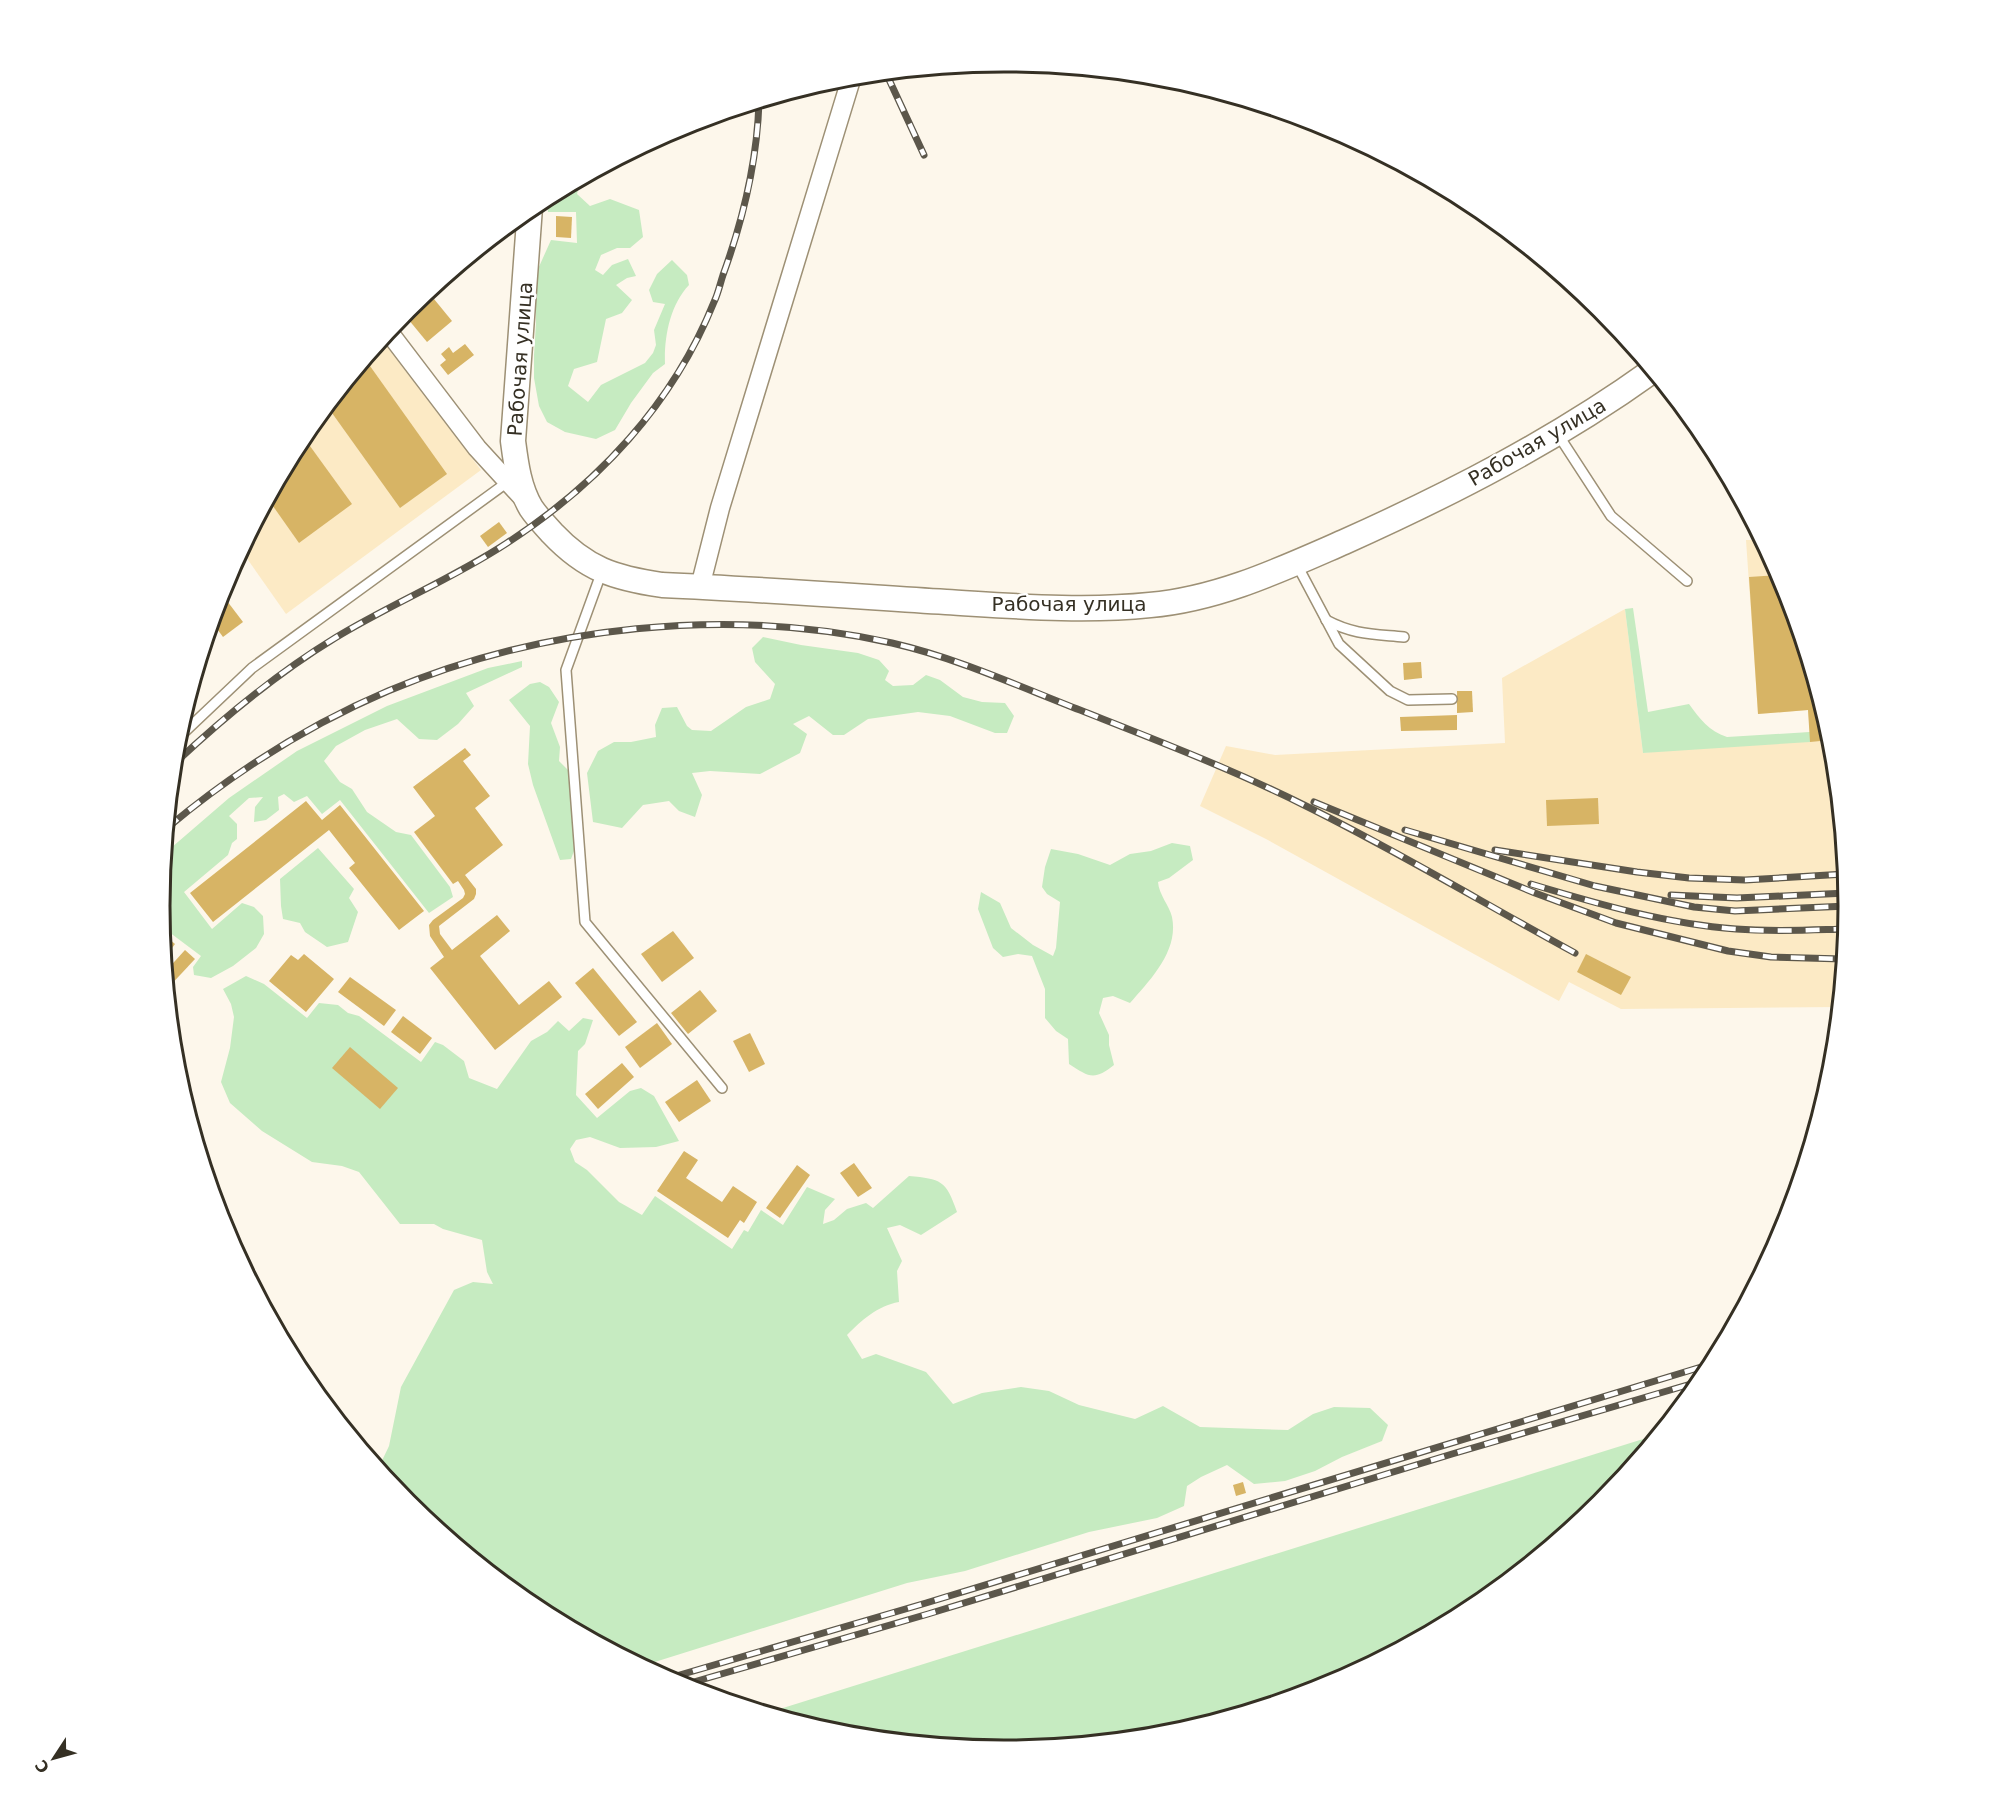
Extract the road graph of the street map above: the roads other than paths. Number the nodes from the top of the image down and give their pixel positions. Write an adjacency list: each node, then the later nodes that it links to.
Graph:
1 (849, 87): 11 (street)
2 (529, 221): 7 (street, Рабочая улица)
3 (393, 338): 6 (street, Рабочая улица)
4 (1646, 375): 5 (street, Рабочая улица)
5 (1557, 433): 8 (street, Рабочая улица); 10 (lane)
6 (509, 481): 7 (street, Рабочая улица); 15 (lane)
7 (531, 507): 9 (street, Рабочая улица)
8 (1296, 563): 11 (street, Рабочая улица); 12 (lane)
9 (602, 571): 11 (street, Рабочая улица); 16 (lane)
10 (1687, 581)
11 (700, 586)
12 (1326, 620): 13 (lane); 14 (lane)
13 (1404, 637)
14 (1452, 699)
15 (190, 727)
16 (722, 1088)

